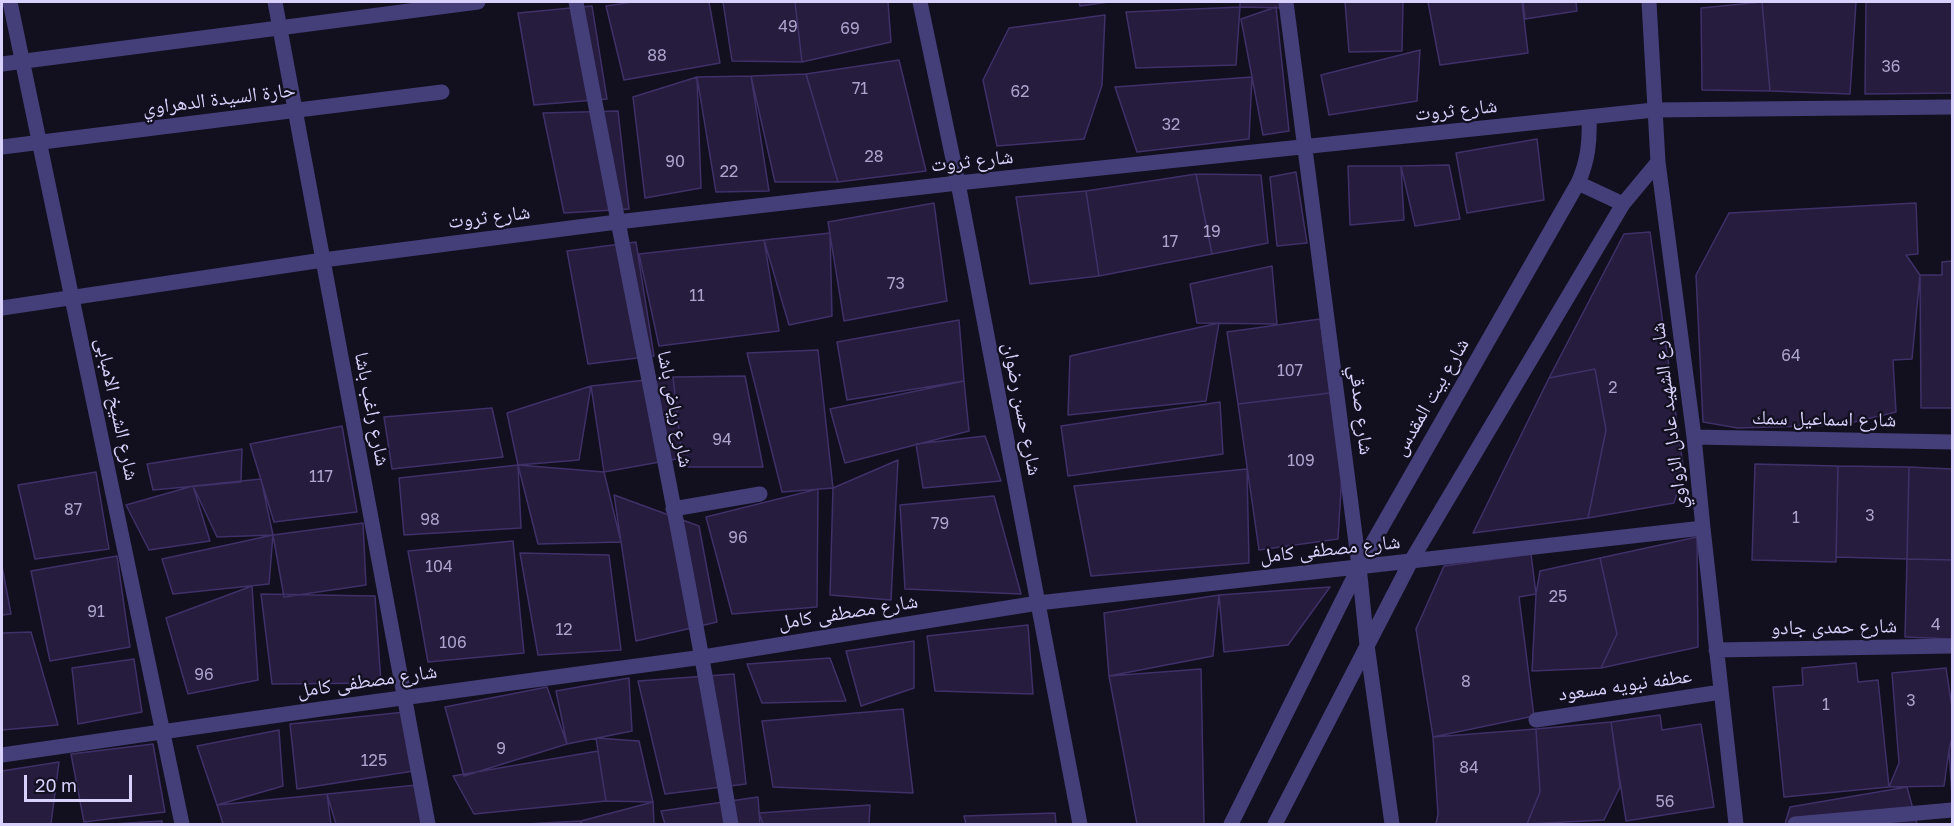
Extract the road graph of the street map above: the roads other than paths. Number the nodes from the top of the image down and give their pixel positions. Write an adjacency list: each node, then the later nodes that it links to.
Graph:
1 (10, 2): 9 (street, شارع الشيخ الامبابى)
2 (276, 2): 8 (street, شارع راغب باشا)
3 (478, 2): 8 (street)
4 (576, 2): 23 (street, شارع رياض باشا)
5 (920, 2): 20 (street, شارع حسن رضوان)
6 (1286, 2): 18 (street, شارع صدقي)
7 (1649, 2): 14 (street, شارع الشهيد عادل الزواوي)
8 (280, 27): 9 (street); 13 (street, شارع راغب باشا)
9 (22, 62): 10 (street); 16 (street, شارع الشيخ الامبابى)
10 (2, 64)
11 (442, 92): 13 (street, حارة السيدة الدهراوي)
12 (1953, 107): 14 (street, شارع ثروت)
13 (296, 110): 16 (street, حارة السيدة الدهراوي); 24 (street, شارع راغب باشا)
14 (1654, 110): 15 (street, شارع ثروت); 19 (street, شارع الشهيد عادل الزواوي)
15 (1589, 117): 18 (street, شارع ثروت); 21 (street, شارع بيت المقدس)
16 (39, 142): 17 (street, حارة السيدة الدهراوي); 25 (street, شارع الشيخ الامبابى)
17 (2, 147)
18 (1305, 147): 20 (street, شارع ثروت); 33 (street, شارع صدقي)
19 (1658, 162): 22 (street); 27 (street, شارع الشهيد عادل الزواوي)
20 (958, 183): 23 (street, شارع ثروت); 34 (street, شارع حسن رضوان)
21 (1578, 183): 22 (street); 33 (street, شارع بيت المقدس)
22 (1623, 204): 32 (street)
23 (617, 222): 24 (street, شارع ثروت); 30 (street, شارع رياض باشا)
24 (323, 260): 25 (street, شارع ثروت); 40 (street, شارع راغب باشا)
25 (72, 298): 26 (street, شارع ثروت); 42 (street, شارع الشيخ الامبابى)
26 (2, 308)
27 (1694, 437): 28 (street, شارع اسماعيل سمك); 31 (street, شارع الشهيد عادل الزواوي)
28 (1953, 442)
29 (760, 494): 30 (street)
30 (673, 509): 38 (street, شارع رياض باشا)
31 (1703, 528): 32 (street, شارع مصطفى كامل); 37 (street, شارع الشهيد عادل الزواوي)
32 (1411, 561): 33 (street, شارع مصطفى كامل); 35 (street)
33 (1359, 566): 34 (street, شارع مصطفى كامل); 35 (street, شارع صدقي); 49 (street, شارع بيت المقدس)
34 (1038, 603): 38 (street, شارع مصطفى كامل); 48 (street, شارع حسن رضوان)
35 (1367, 645): 50 (street); 51 (street, شارع صدقي)
36 (1953, 646): 37 (street, شارع حمدى جادو)
37 (1716, 650): 39 (street, شارع الشهيد عادل الزواوي)
38 (703, 657): 40 (street, شارع مصطفى كامل); 47 (street, شارع رياض باشا)
39 (1721, 692): 41 (street, عطفه نبويه مسعود); 52 (street, شارع الشهيد عادل الزواوي)
40 (405, 697): 42 (street, شارع مصطفى كامل); 46 (street, شارع راغب باشا)
41 (1536, 720)
42 (163, 731): 43 (street, شارع مصطفى كامل); 45 (street, شارع الشيخ الامبابى)
43 (2, 754)
44 (1953, 810): 53 (street)
45 (182, 825)
46 (428, 825)
47 (731, 825)
48 (1080, 825)
49 (1231, 825)
50 (1275, 825)
51 (1392, 825)
52 (1736, 825)
53 (1795, 825)

